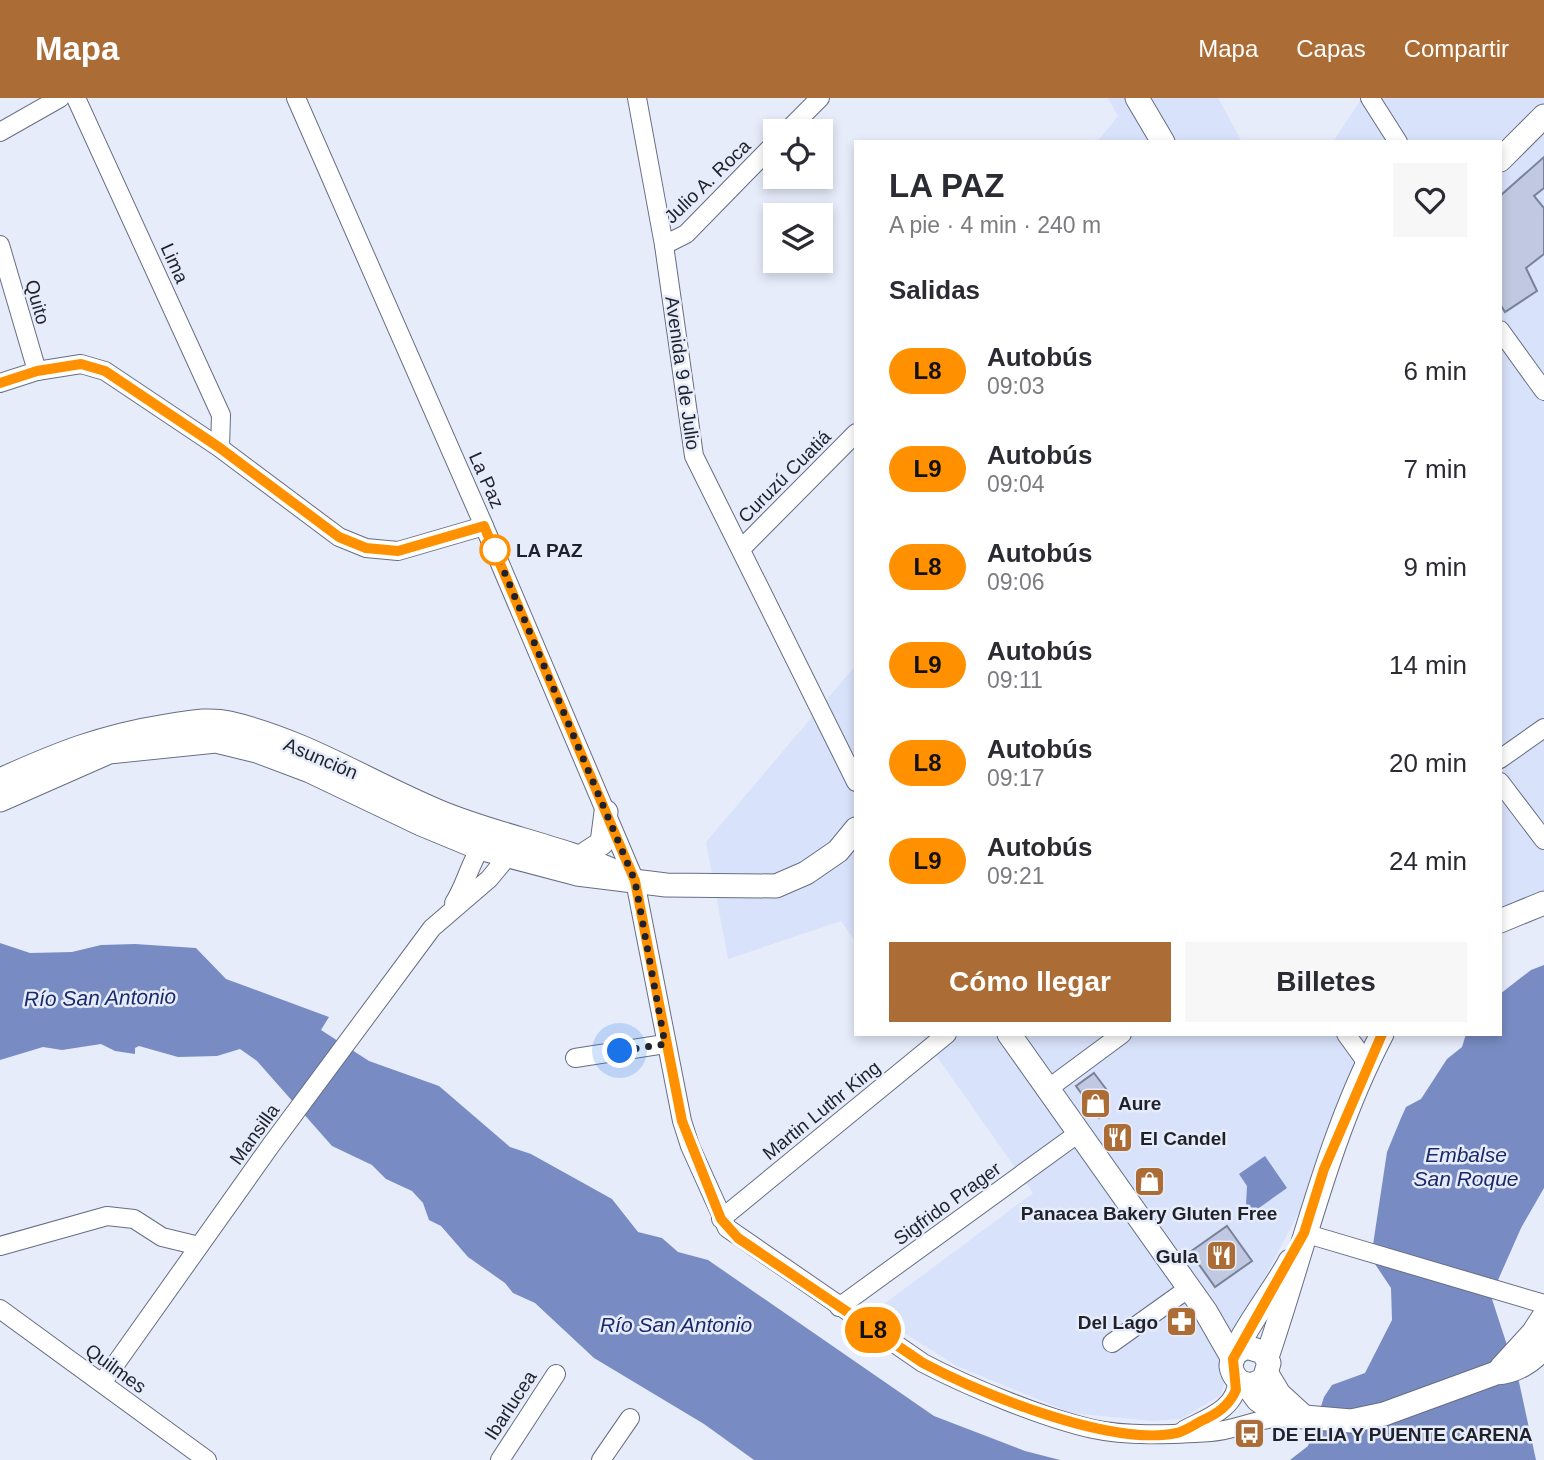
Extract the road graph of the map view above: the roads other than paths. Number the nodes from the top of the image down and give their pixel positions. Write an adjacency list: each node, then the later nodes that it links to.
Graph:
1 (60, 98): 10 (street)
2 (76, 98): 22 (street, Lima)
3 (296, 98): 23 (street, La Paz)
4 (637, 98): 16 (street, Avenida 9 de Julio)
5 (820, 98): 9 (street)
6 (1370, 98): 12 (street)
7 (1140, 104): 11 (main road)
8 (1544, 117): 14 (main road)
9 (799, 119)
10 (0, 132)
11 (1151, 139)
12 (1397, 140)
13 (763, 155): 16 (street, Julio A. Roca)
14 (1502, 158)
15 (0, 245): 18 (street, Quito)
16 (664, 245): 24 (street, Avenida 9 de Julio)
17 (1502, 333): 20 (street)
18 (37, 371): 19 (street); 22 (street)
19 (0, 383)
20 (1544, 391)
21 (854, 435): 24 (street, Curuzú Cuatiá)
22 (220, 448): 23 (street)
23 (484, 526): 31 (street, La Paz)
24 (741, 549): 27 (street, Avenida 9 de Julio)
25 (1544, 728): 26 (street)
26 (1502, 759)
27 (854, 778)
28 (0, 780): 33 (main road, Asunción)
29 (1502, 785): 32 (street)
30 (0, 800): 33 (main road, Asunción)
31 (606, 813): 35 (main road); 36 (street, La Paz)
32 (1544, 840)
33 (498, 844): 35 (main road, Asunción); 36 (main road, Asunción); 38 (street, Mansilla); 38 (street, Mansilla)
34 (847, 849): 36 (main road, Asunción)
35 (582, 856): 36 (main road, Asunción)
36 (635, 881): 45 (street, La Paz)
37 (1544, 904): 39 (main road)
38 (446, 915): 53 (street, Mansilla)
39 (1502, 919)
40 (945, 1036): 50 (street, Martin Luthr King)
41 (1010, 1036): 48 (main road)
42 (1119, 1036): 48 (street)
43 (1347, 1036): 47 (street)
44 (1381, 1036): 47 (main road)
45 (665, 1044): 46 (street); 50 (street, La Paz)
46 (575, 1058)
47 (1367, 1063): 51 (main road)
48 (1049, 1088): 49 (main road)
49 (1080, 1132): 54 (main road); 56 (street, Sigfrido Prager)
50 (721, 1219): 56 (street)
51 (1304, 1233): 55 (street); 63 (main road); 63 (main road)
52 (0, 1246): 53 (street)
53 (199, 1246): 65 (street, Mansilla)
54 (1189, 1288): 59 (street); 63 (main road)
55 (1544, 1304)
56 (839, 1307): 69 (street)
57 (0, 1310): 65 (street, Quilmes)
58 (1544, 1316): 62 (main road)
59 (1112, 1343)
60 (1544, 1347): 62 (main road)
61 (1544, 1359): 62 (main road)
62 (1503, 1372): 66 (main road)
63 (1251, 1373): 66 (main road); 68 (street); 69 (street)
64 (556, 1374): 71 (street, Ibarlucea)
65 (102, 1383): 70 (street, Quilmes)
66 (1297, 1417): 68 (street)
67 (630, 1418): 72 (street)
68 (1235, 1429): 69 (street)
69 (1178, 1433)
70 (207, 1460)
71 (500, 1460)
72 (601, 1460)

